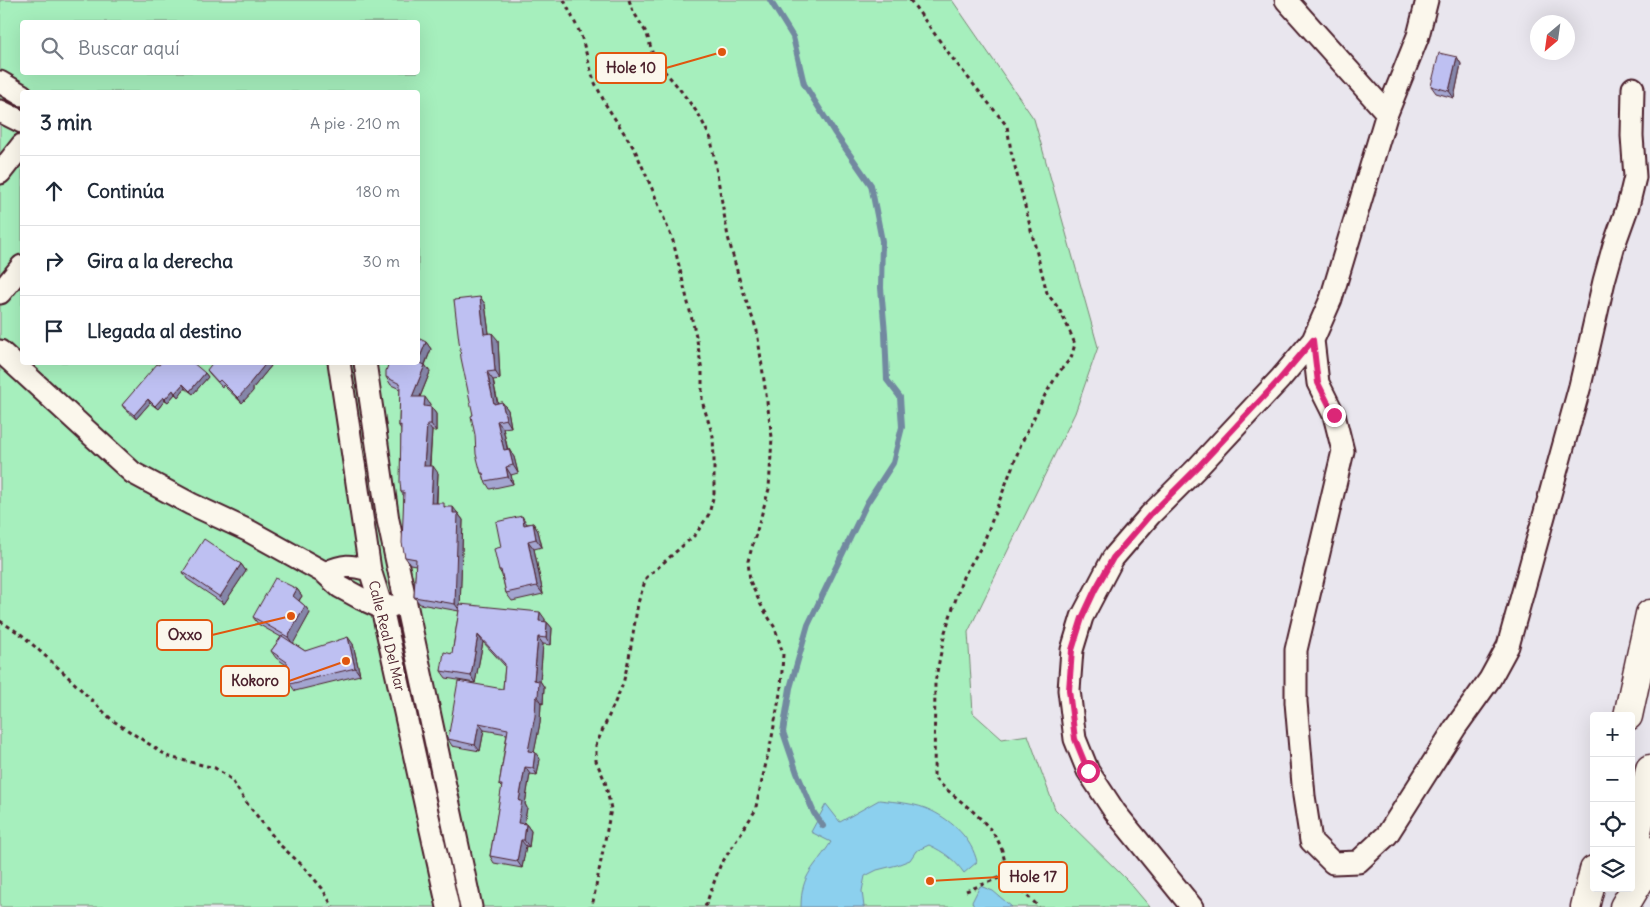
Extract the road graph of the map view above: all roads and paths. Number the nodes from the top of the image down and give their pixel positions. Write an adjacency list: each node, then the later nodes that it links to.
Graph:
1 (564, 0): 39 (path)
2 (629, 0): 40 (path)
3 (910, 0): 32 (path)
4 (1286, 0): 10 (street)
5 (1427, 0): 10 (street)
6 (0, 82): 8 (street)
7 (1632, 88): 16 (street)
8 (20, 94)
9 (0, 111): 11 (street)
10 (1387, 113): 16 (street)
11 (20, 121)
12 (20, 148): 13 (street)
13 (0, 173)
14 (20, 268): 15 (street)
15 (0, 293)
16 (1313, 340): 42 (street)
17 (0, 351): 23 (street)
18 (339, 365): 21 (street, Calle Real Del Mar)
19 (365, 365): 20 (street, Calle Real Del Mar)
20 (388, 520): 21 (street); 24 (street, Calle Real Del Mar)
21 (362, 526): 22 (street, Calle Real Del Mar)
22 (370, 570): 23 (street); 25 (street, Calle Real Del Mar)
23 (325, 573): 25 (street)
24 (407, 604): 25 (street); 38 (street, Calle Real Del Mar)
25 (382, 608): 37 (street, Calle Real Del Mar)
26 (1650, 614): 28 (highway)
27 (0, 621): 36 (path)
28 (1629, 712)
29 (1650, 769): 30 (highway)
30 (1634, 847)
31 (1650, 851): 44 (highway)
32 (1009, 874): 34 (path); 41 (path)
33 (1590, 888): 43 (highway)
34 (966, 891)
35 (1625, 892): 44 (highway)
36 (333, 907)
37 (448, 907)
38 (471, 907)
39 (592, 907)
40 (705, 907)
41 (1039, 907)
42 (1192, 907)
43 (1586, 907)
44 (1623, 907)

